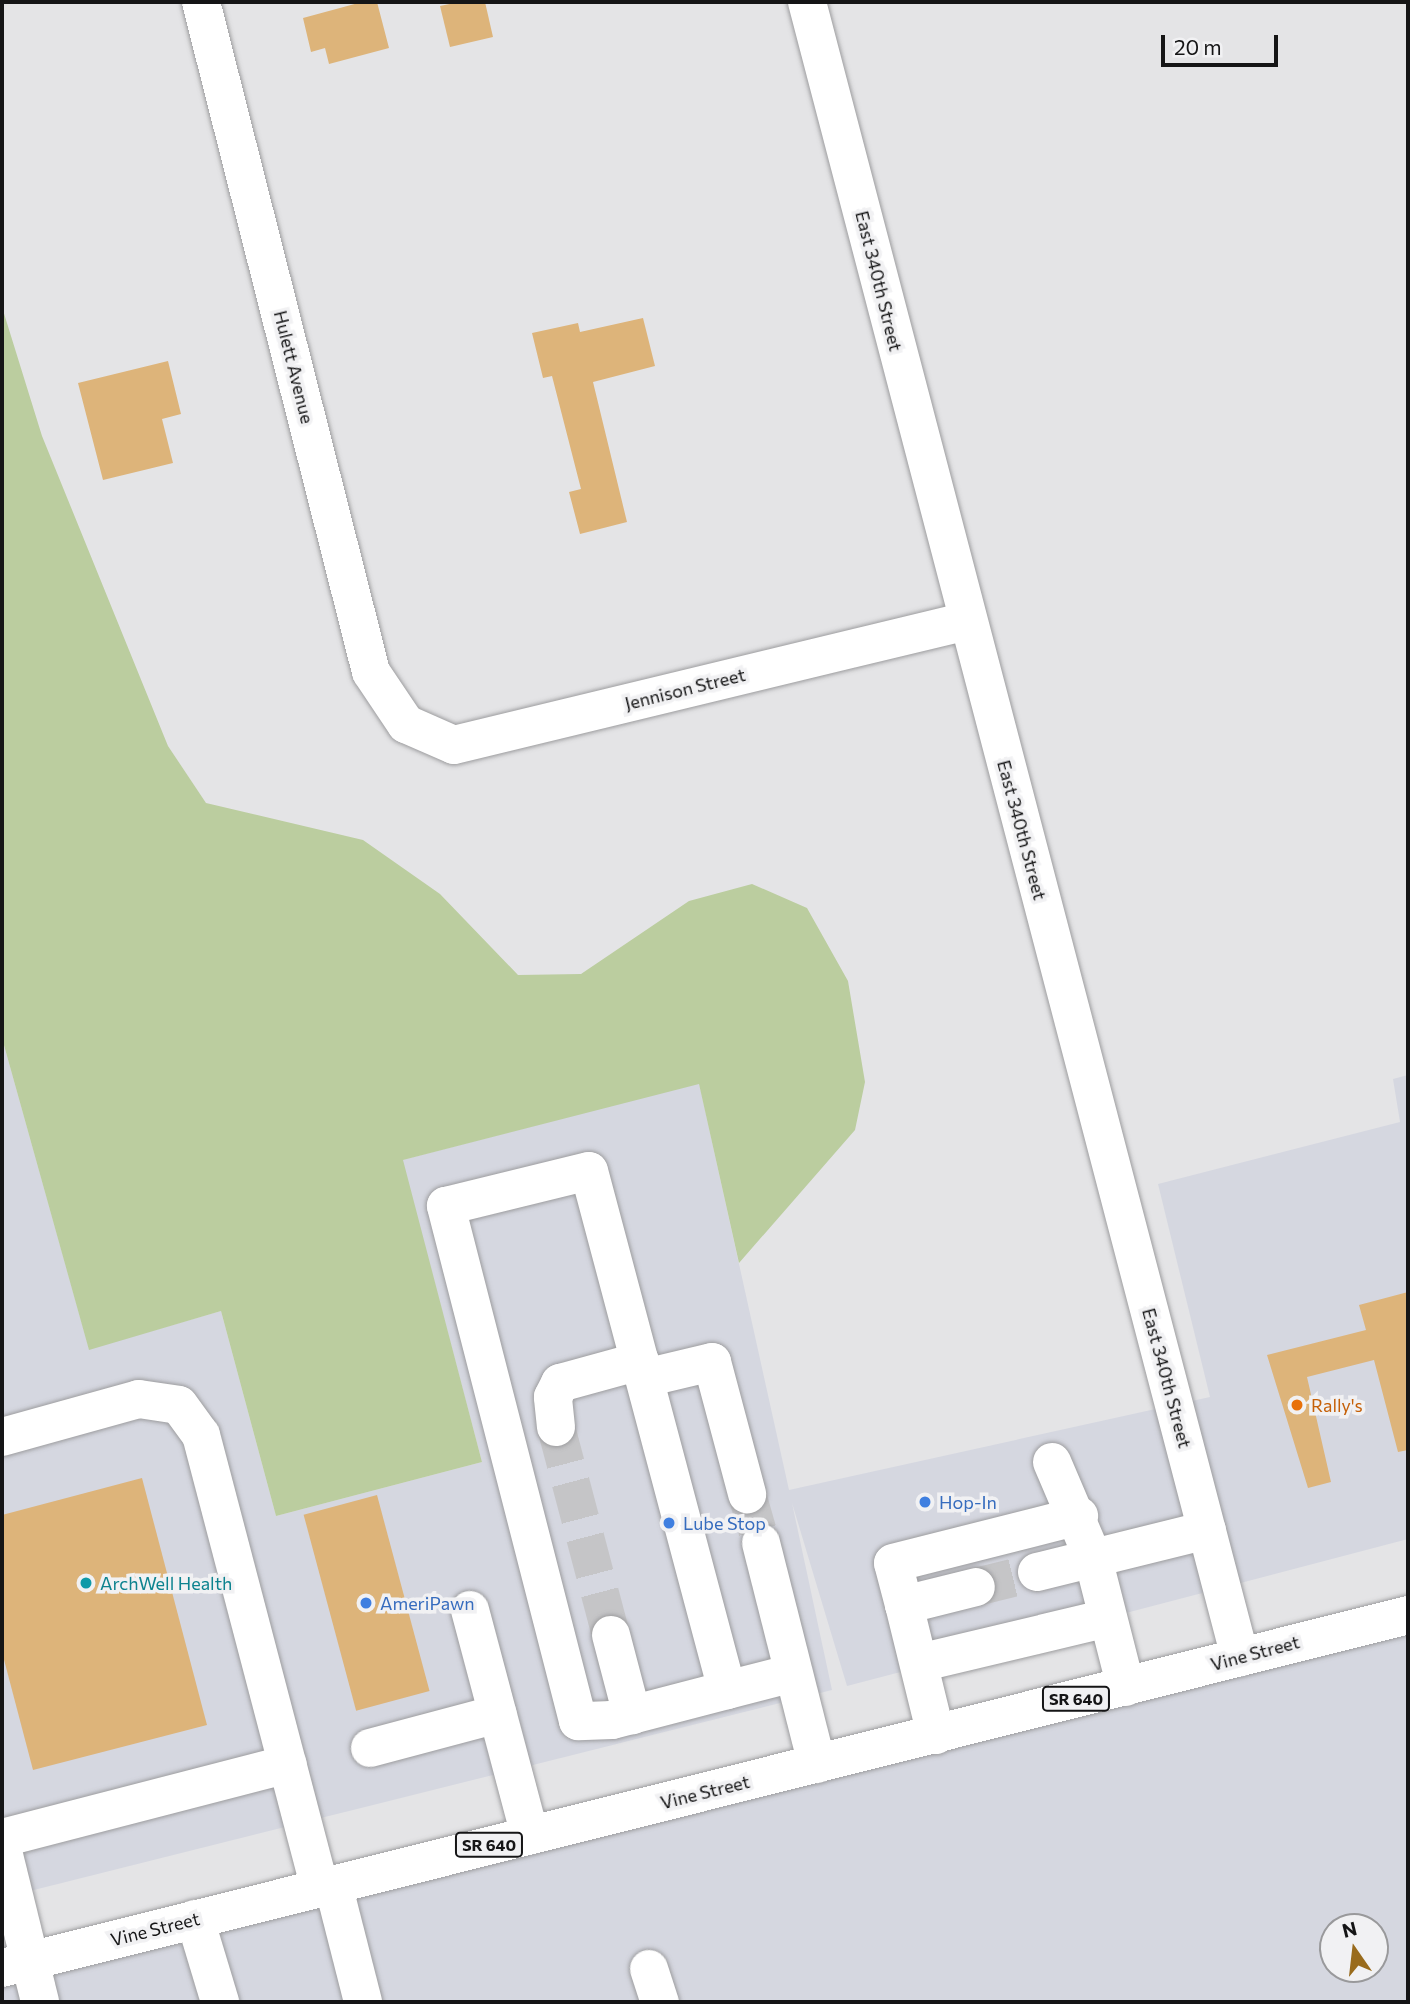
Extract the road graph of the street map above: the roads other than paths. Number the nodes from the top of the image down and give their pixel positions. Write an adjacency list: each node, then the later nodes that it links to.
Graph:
1 (201, 2): 4 (street, Hulett Avenue)
2 (807, 2): 3 (street, East 340th Street)
3 (967, 621): 4 (street, Jennison Street); 11 (street, East 340th Street)
4 (406, 724)
5 (642, 1370): 6 (street); 9 (street); 25 (street); 27 (street)
6 (556, 1427)
7 (2, 1437): 30 (street)
8 (1052, 1462): 10 (street)
9 (747, 1494)
10 (1079, 1516): 13 (street); 16 (street)
11 (1207, 1530): 13 (street); 21 (street, East 340th Street)
12 (761, 1543): 23 (street)
13 (1093, 1558): 14 (street); 19 (street)
14 (1037, 1572)
15 (976, 1587): 16 (street)
16 (904, 1605): 22 (street)
17 (470, 1610): 26 (street)
18 (1408, 1615): 21 (street, Vine Street / SR 640)
19 (1108, 1618): 22 (street); 24 (street)
20 (611, 1635): 27 (street)
21 (1240, 1657): 24 (street, Vine Street / SR 640)
22 (919, 1663): 28 (street)
23 (793, 1672): 25 (street); 31 (street)
24 (1126, 1687): 28 (street, Vine Street / SR 640)
25 (727, 1690): 27 (street)
26 (498, 1714): 29 (street); 32 (street)
27 (632, 1715)
28 (936, 1735): 31 (street, Vine Street / SR 640)
29 (370, 1748)
30 (288, 1764): 33 (street); 35 (street)
31 (817, 1764): 32 (street, Vine Street / SR 640)
32 (530, 1835): 35 (street, Vine Street / SR 640)
33 (2, 1838)
34 (2, 1847): 37 (street)
35 (327, 1885): 36 (street, Vine Street / SR 640); 40 (street)
36 (195, 1919): 37 (street, Vine Street / SR 640); 39 (street)
37 (16, 1964): 38 (street)
38 (40, 2002)
39 (220, 2002)
40 (361, 2002)

